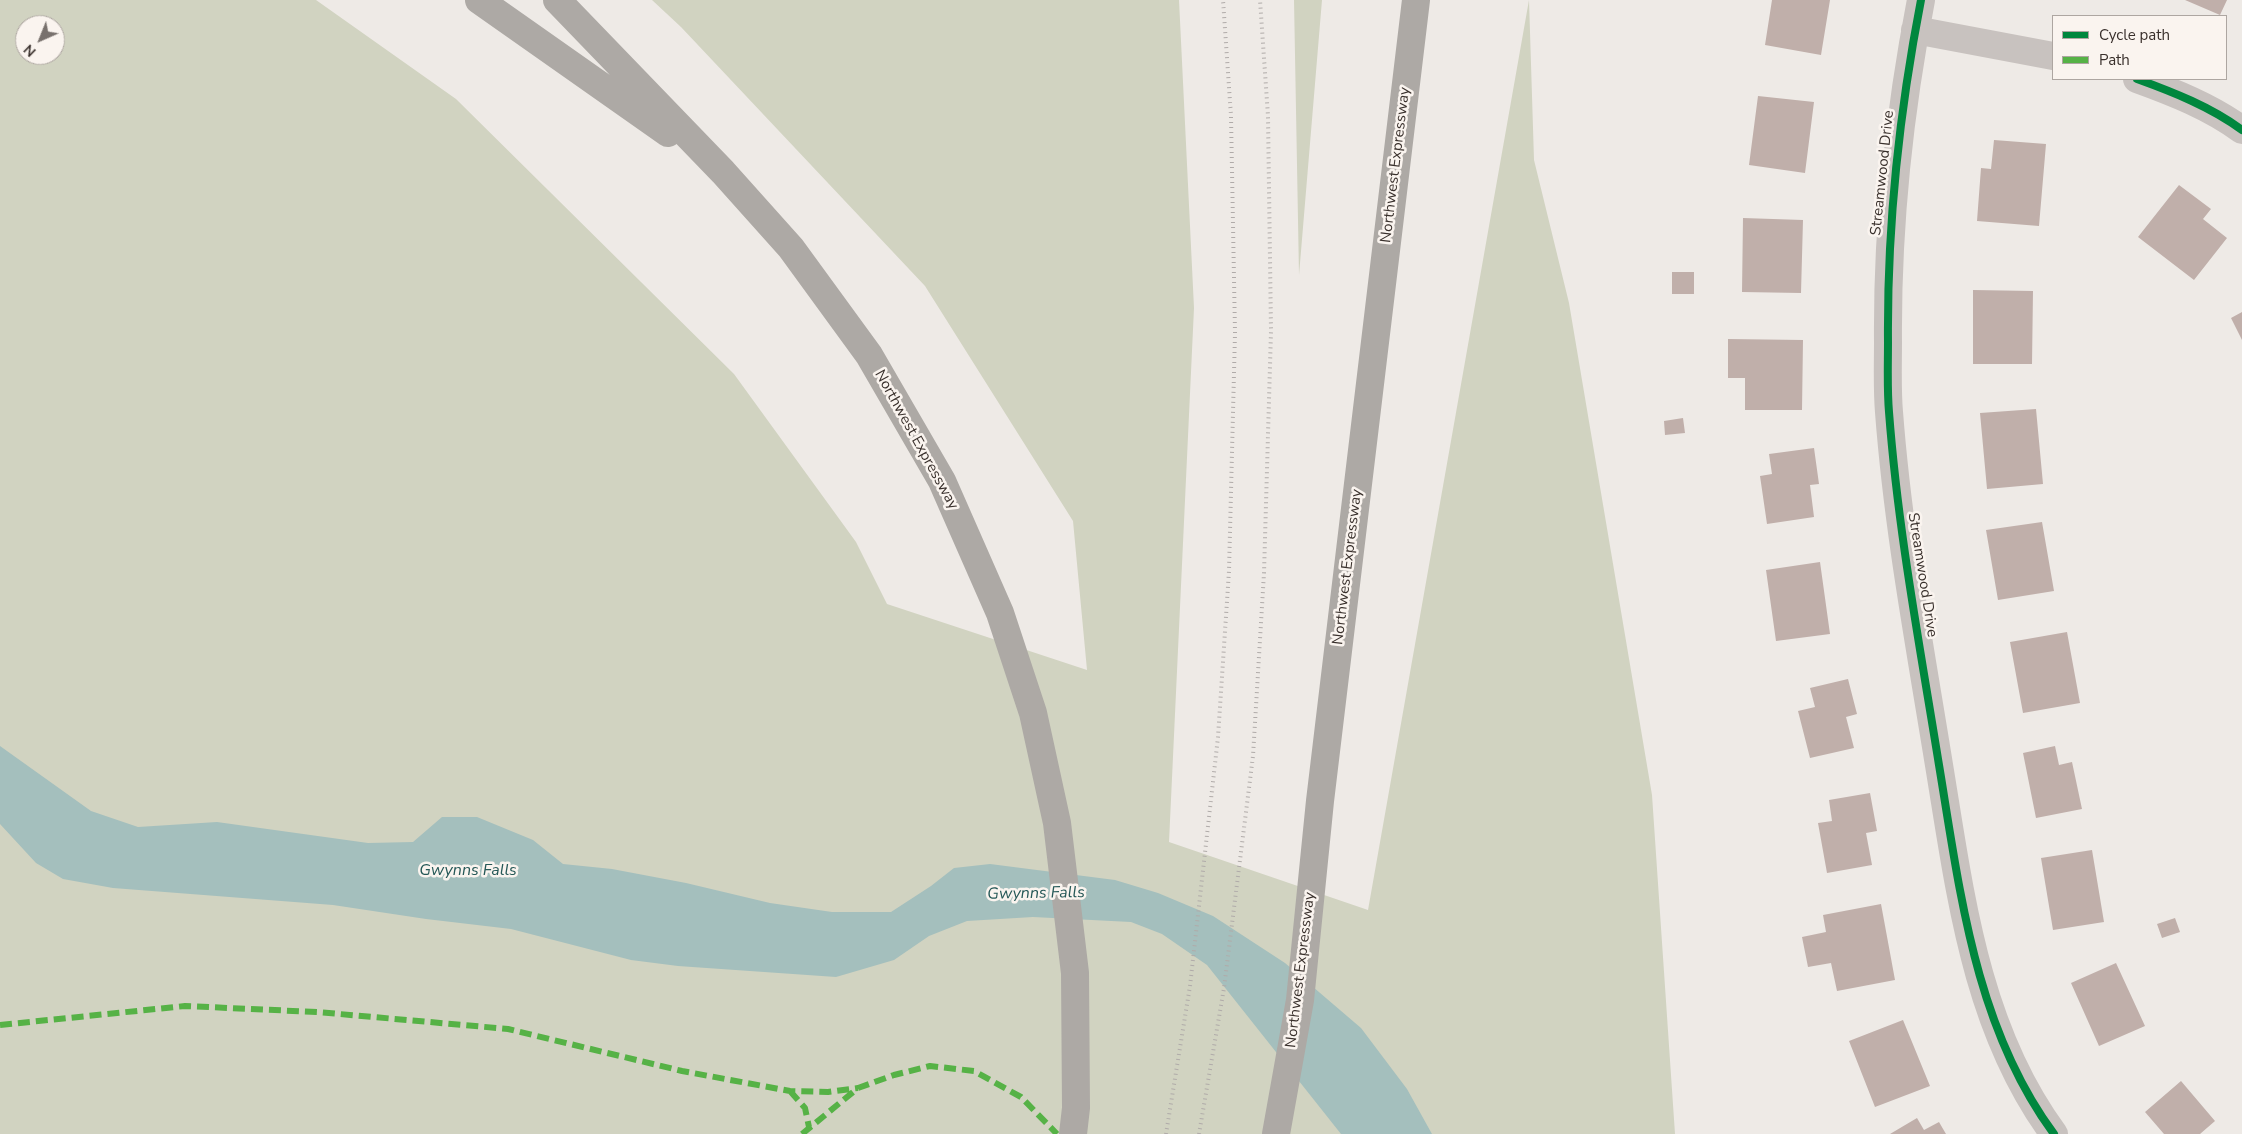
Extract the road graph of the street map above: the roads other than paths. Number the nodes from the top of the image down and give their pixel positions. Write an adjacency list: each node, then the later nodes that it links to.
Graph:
1 (479, 0): 9 (highway)
2 (557, 0): 9 (highway)
3 (1416, 0): 11 (highway, Northwest Expressway)
4 (1921, 0): 5 (street, Streamwood Drive)
5 (1915, 30): 6 (street); 12 (street, Streamwood Drive)
6 (2052, 56)
7 (2140, 80): 8 (street)
8 (2242, 130)
9 (723, 172): 10 (highway, Northwest Expressway)
10 (1073, 1134)
11 (1276, 1134)
12 (2054, 1134)

